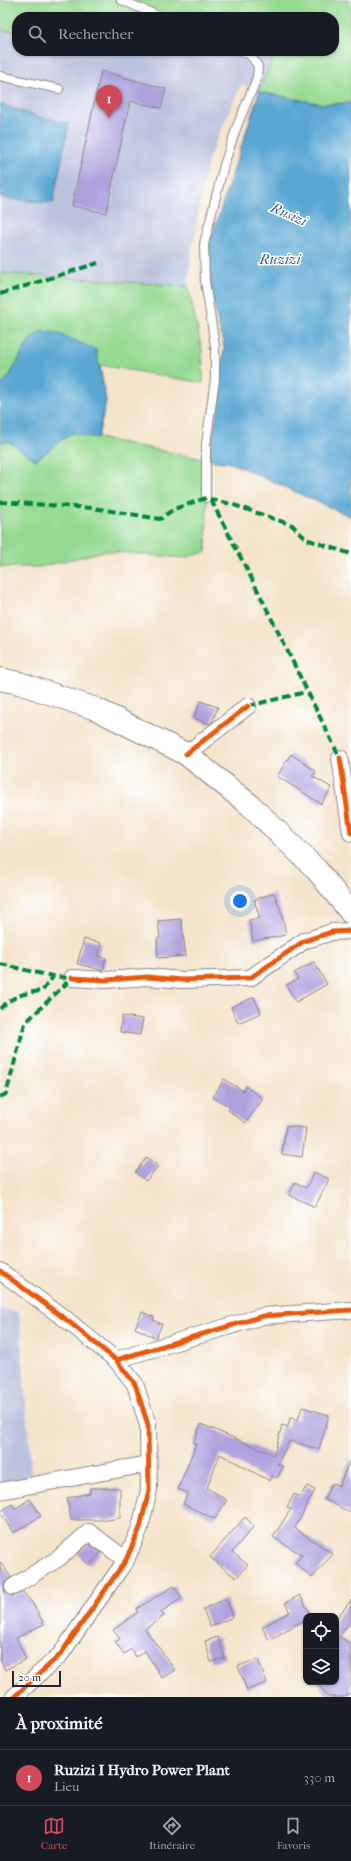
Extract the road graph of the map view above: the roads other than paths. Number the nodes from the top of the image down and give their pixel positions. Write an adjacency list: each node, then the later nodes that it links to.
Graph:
1 (121, 0): 2 (lane)
2 (149, 12)
3 (250, 56): 6 (lane)
4 (0, 76): 5 (lane)
5 (59, 89)
6 (206, 498)
7 (0, 679): 9 (highway)
8 (248, 706): 9 (street)
9 (186, 754): 12 (highway)
10 (340, 758): 11 (street)
11 (351, 833)
12 (351, 913)
13 (351, 931): 14 (street)
14 (72, 978)
15 (0, 1270): 17 (street)
16 (351, 1310): 17 (street)
17 (116, 1360): 18 (street)
18 (148, 1464): 19 (street); 20 (street)
19 (0, 1491)
20 (126, 1560): 21 (street); 22 (street)
21 (13, 1587)
22 (14, 1697)

